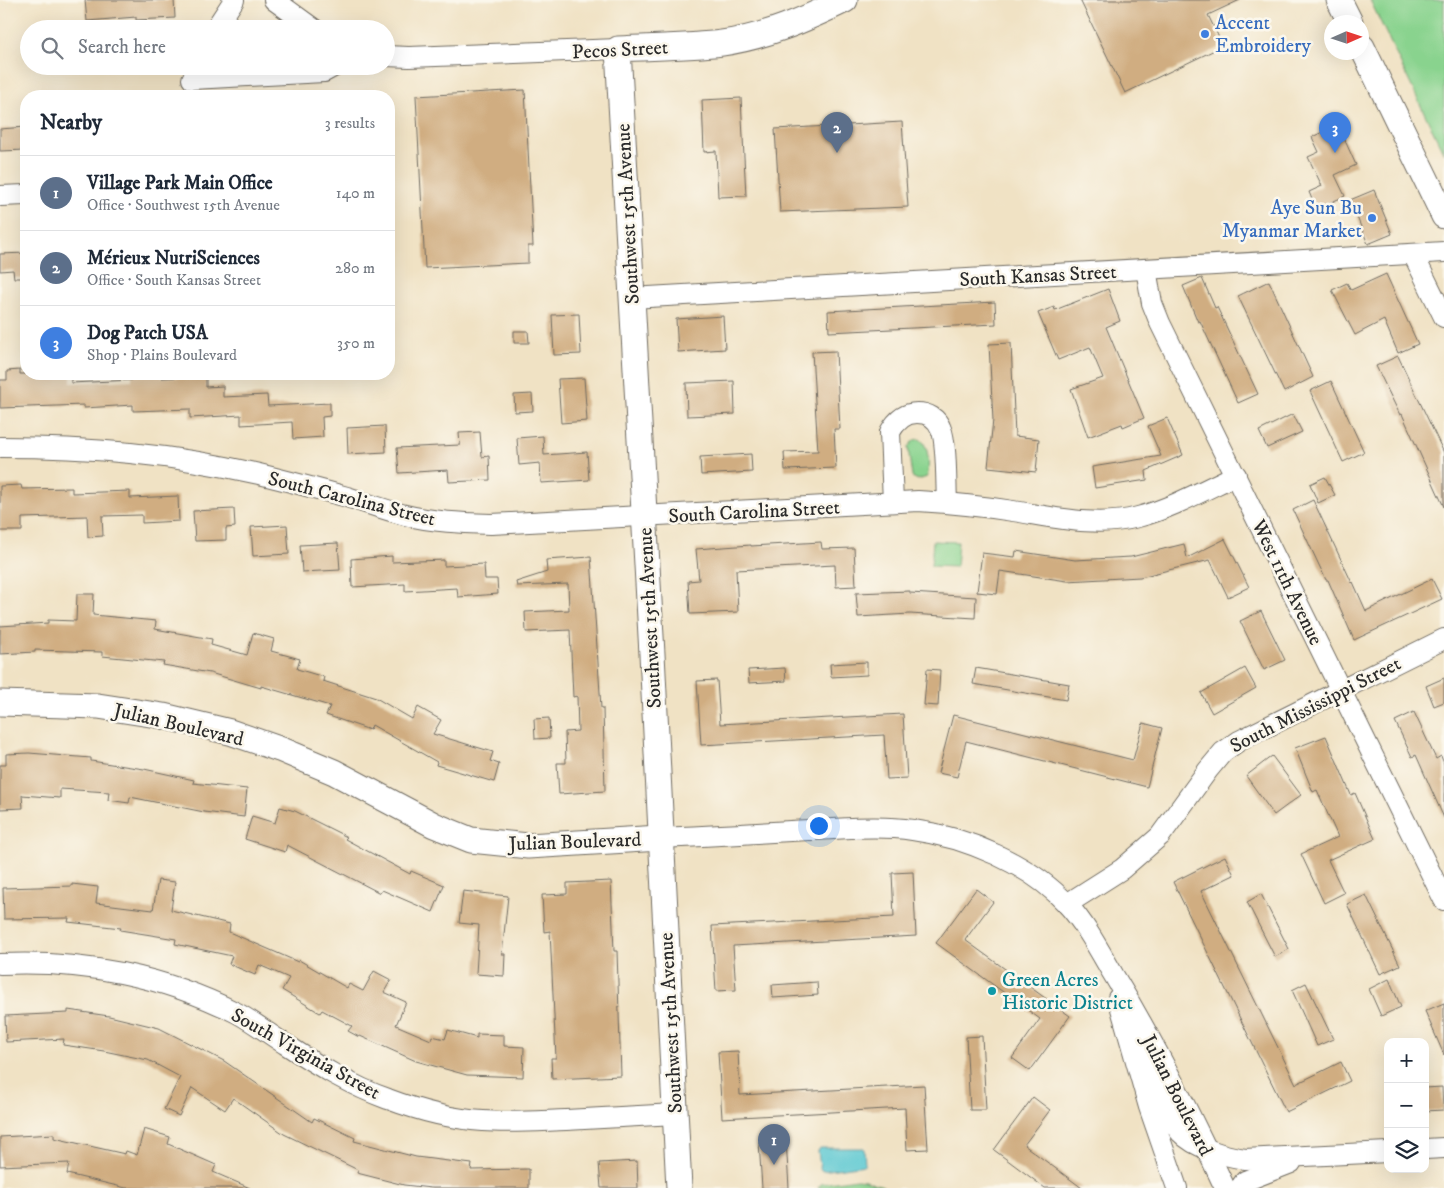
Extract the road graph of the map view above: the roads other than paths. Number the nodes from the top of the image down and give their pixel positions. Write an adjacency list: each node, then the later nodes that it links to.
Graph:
1 (234, 0): 6 (street)
2 (274, 0): 7 (street)
3 (846, 0): 8 (main road, Pecos Street)
4 (1339, 0): 5 (main road)
5 (1346, 15)
6 (221, 20)
7 (302, 20)
8 (618, 48): 9 (street, Pecos Street); 19 (main road, Southwest 15th Avenue)
9 (395, 56)
10 (1368, 60): 15 (main road)
11 (275, 75): 12 (street)
12 (193, 80)
13 (20, 195): 14 (street)
14 (0, 196)
15 (1444, 216)
16 (1444, 252): 17 (street, South Kansas Street)
17 (1413, 254): 18 (street, South Kansas Street); 20 (street)
18 (1146, 269): 19 (street, South Kansas Street); 22 (street, West 11th Avenue)
19 (631, 298): 25 (main road, Southwest 15th Avenue)
20 (1444, 317)
21 (0, 447): 25 (street, South Carolina Street)
22 (1236, 476): 24 (street, South Carolina Street); 27 (street, West 11th Avenue)
23 (893, 502): 24 (street, South Carolina Street); 24 (street); 25 (street, South Carolina Street)
24 (947, 503)
25 (643, 517): 29 (main road, Southwest 15th Avenue)
26 (1444, 639): 27 (street, South Mississippi Street)
27 (1341, 689): 30 (street, West 11th Avenue); 31 (street, South Mississippi Street)
28 (0, 703): 29 (main road, Julian Boulevard)
29 (660, 838): 31 (street, Julian Boulevard); 35 (main road, Southwest 15th Avenue)
30 (1444, 900)
31 (1067, 904): 32 (street, Julian Boulevard)
32 (1100, 952): 34 (street, Julian Boulevard); 36 (street, Julian Boulevard)
33 (0, 964): 35 (street, South Virginia Street)
34 (1132, 1044): 36 (street); 44 (street, Julian Boulevard)
35 (675, 1114): 43 (main road, Southwest 15th Avenue)
36 (1206, 1148): 41 (street); 42 (street, Julian Boulevard)
37 (1444, 1148): 38 (street)
38 (1429, 1149)
39 (1384, 1152): 40 (street)
40 (1324, 1155): 41 (street); 45 (street)
41 (1245, 1159): 42 (street)
42 (1217, 1182)
43 (679, 1188)
44 (1177, 1188)
45 (1240, 1188)

